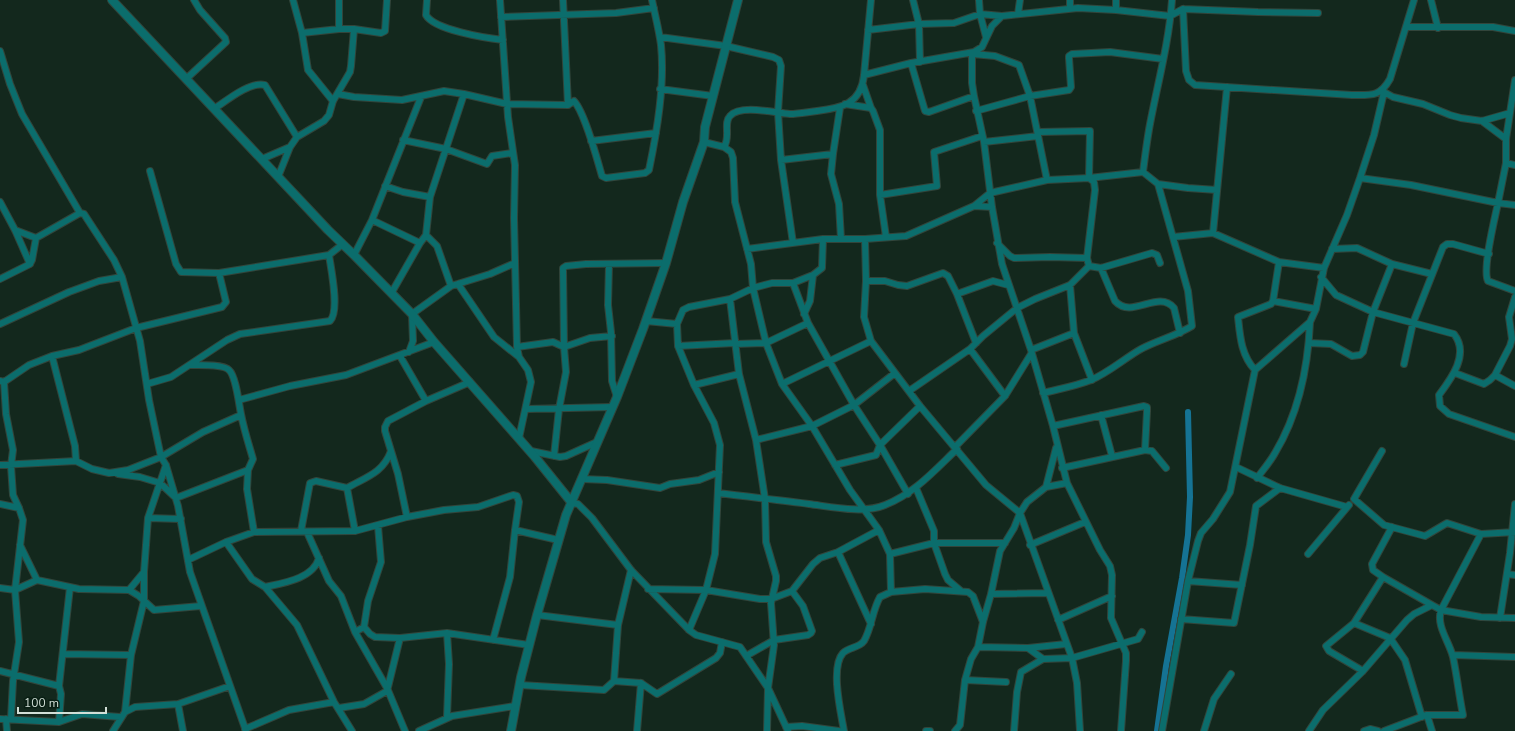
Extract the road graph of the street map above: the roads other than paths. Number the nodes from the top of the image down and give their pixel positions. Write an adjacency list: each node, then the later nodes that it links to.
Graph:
1 (194, 0): 49 (street)
2 (292, 0): 38 (street)
3 (340, 0): 34 (street)
4 (387, 0): 35 (street)
5 (427, 0): 41 (street)
6 (500, 0): 30 (street)
7 (563, 0): 27 (street)
8 (652, 0): 20 (street)
9 (738, 0): 42 (street)
10 (871, 0): 36 (street)
11 (914, 0): 31 (street)
12 (979, 0): 25 (street)
13 (1020, 0): 26 (street)
14 (1070, 0): 21 (street)
15 (1116, 0): 23 (street)
16 (1172, 0): 29 (street)
17 (1414, 0): 32 (street)
18 (1431, 0): 33 (street)
19 (117, 1): 49 (street)
20 (654, 8): 27 (street); 39 (street)
21 (1070, 8): 23 (street); 26 (street)
22 (1184, 9): 24 (street); 29 (street); 52 (street)
23 (1116, 10): 29 (street)
24 (1318, 13)
25 (980, 14): 28 (street); 31 (street); 40 (street)
26 (1018, 14): 28 (street)
27 (564, 15): 30 (street); 63 (street)
28 (1002, 16): 40 (street)
29 (1170, 16): 45 (street)
30 (502, 17): 41 (street)
31 (919, 24): 36 (street); 46 (street)
32 (1406, 27): 33 (street); 54 (street)
33 (1438, 28): 37 (street)
34 (338, 29): 35 (street); 38 (street)
35 (354, 29): 55 (street)
36 (868, 30): 48 (street)
37 (1515, 31)
38 (302, 33): 61 (street)
39 (660, 37): 42 (street); 53 (street)
40 (986, 37): 44 (street)
41 (503, 40): 62 (street)
42 (726, 46): 57 (street); 68 (street)
43 (0, 51): 105 (street)
44 (973, 53): 46 (street); 58 (street); 59 (street)
45 (1163, 59): 59 (street); 89 (street)
46 (920, 62): 47 (street)
47 (912, 63): 48 (street); 58 (street)
48 (864, 75): 51 (street)
49 (186, 79): 66 (street)
50 (1515, 80): 69 (street)
51 (863, 85): 64 (street); 65 (street)
52 (1228, 87): 54 (street); 96 (street)
53 (660, 89): 57 (street); 71 (street)
54 (1384, 91): 70 (street); 92 (street)
55 (338, 94): 60 (street); 61 (street)
56 (464, 94): 60 (street); 62 (street); 81 (street)
57 (713, 96): 78 (street)
58 (974, 96): 67 (street)
59 (1030, 96): 67 (street); 72 (street)
60 (421, 97): 76 (street)
61 (333, 101): 73 (street)
62 (507, 104): 63 (street); 82 (street)
63 (568, 104): 77 (street)
64 (842, 106): 65 (street); 68 (street); 83 (street)
65 (871, 108): 98 (street)
66 (214, 109): 73 (street); 84 (street)
67 (976, 111): 74 (street)
68 (778, 112): 80 (street); 85 (street)
69 (1510, 113): 70 (street); 75 (street)
70 (1482, 121): 75 (street)
71 (656, 133): 77 (street); 77 (street)
72 (1038, 134): 74 (street); 91 (street); 93 (street)
73 (297, 137): 79 (street)
74 (983, 139): 97 (street); 98 (street)
75 (1506, 139): 86 (street)
76 (403, 140): 81 (street); 95 (street)
77 (592, 141)
78 (704, 142): 80 (street); 128 (street)
79 (290, 146): 84 (street); 90 (street)
80 (724, 147): 120 (street)
81 (446, 149): 82 (street); 99 (street)
82 (512, 153): 126 (street)
83 (832, 154): 85 (street); 114 (street)
84 (262, 159): 90 (street)
85 (780, 160): 119 (street)
86 (1506, 163): 87 (street); 101 (street)
87 (1515, 164)
88 (150, 171): 136 (street)
89 (1143, 172): 91 (street); 94 (street)
90 (278, 177): 118 (street)
91 (1089, 178): 93 (street); 125 (street)
92 (1360, 178): 101 (street); 121 (street)
93 (1047, 180): 97 (street)
94 (1158, 184): 96 (street); 111 (street)
95 (385, 186): 99 (street); 106 (street)
96 (1217, 190): 108 (street)
97 (990, 193): 103 (street); 104 (street)
98 (880, 195): 110 (street)
99 (430, 197): 109 (street)
100 (0, 202): 107 (street)
101 (1498, 203): 102 (street); 122 (street)
102 (1515, 204)
103 (974, 206): 104 (street); 110 (street)
104 (992, 207): 117 (street)
105 (80, 213): 112 (street); 139 (street)
106 (372, 220): 116 (street); 124 (street)
107 (16, 230): 112 (street); 130 (street)
108 (1213, 233): 111 (street); 127 (street)
109 (426, 235): 116 (street); 147 (street)
110 (886, 237): 115 (street)
111 (1173, 237): 168 (street)
112 (36, 238): 130 (street)
113 (823, 239): 114 (street); 119 (street); 138 (street)
114 (841, 239): 115 (street)
115 (865, 239): 142 (street)
116 (420, 243): 150 (street)
117 (998, 243): 125 (street); 145 (street)
118 (343, 244): 123 (street); 124 (street)
119 (792, 244): 120 (street)
120 (747, 249): 148 (street)
121 (1332, 249): 132 (street); 135 (street)
122 (1489, 254): 137 (street); 149 (street)
123 (329, 255): 136 (street); 186 (street)
124 (354, 255): 150 (street)
125 (1087, 258): 133 (street)
126 (515, 262): 144 (street); 178 (street)
127 (1279, 262): 135 (street); 154 (street)
128 (666, 263): 131 (street); 160 (street)
129 (1160, 263): 134 (street)
130 (30, 264): 141 (street)
131 (609, 264): 169 (street); 176 (street)
132 (1392, 264): 137 (street); 157 (street)
133 (1088, 266): 134 (street); 146 (street)
134 (1102, 268): 168 (street)
135 (1324, 268): 140 (street)
136 (219, 272): 166 (street)
137 (1432, 274): 163 (street)
138 (813, 276): 143 (street); 159 (street)
139 (122, 277): 164 (street); 166 (street)
140 (1321, 277): 156 (street); 157 (street)
141 (0, 279)
142 (866, 282): 151 (street); 170 (street)
143 (793, 283): 148 (street); 159 (street)
144 (458, 284): 147 (street); 184 (street)
145 (1008, 285): 151 (street); 155 (street)
146 (1070, 285): 155 (street); 167 (street)
147 (451, 286): 158 (street)
148 (752, 288): 153 (street); 173 (street)
149 (1515, 291)
150 (392, 292): 158 (street)
151 (957, 294): 174 (street)
152 (1515, 297): 192 (street)
153 (730, 299): 165 (street); 175 (street)
154 (1273, 301): 156 (street); 188 (street)
155 (1017, 308): 174 (street); 181 (street)
156 (1316, 309): 161 (street)
157 (1373, 312): 163 (street); 172 (street)
158 (412, 314): 171 (street); 180 (street)
159 (804, 314): 162 (street)
160 (646, 321): 165 (street); 203 (street)
161 (1310, 322): 172 (street); 188 (street)
162 (808, 323): 173 (street); 185 (street)
163 (1413, 323): 187 (street); 190 (street)
164 (0, 324)
165 (677, 324): 177 (street)
166 (136, 328): 182 (street); 196 (street)
167 (1074, 333): 181 (street); 193 (street)
168 (1180, 333): 193 (street)
169 (612, 336): 176 (street); 203 (street)
170 (871, 341): 185 (street); 189 (street)
171 (434, 342): 180 (street); 195 (street)
172 (1309, 342): 240 (street)
173 (766, 343): 175 (street); 197 (street)
174 (976, 343): 179 (street)
175 (735, 344): 177 (street); 191 (street)
176 (564, 346): 178 (street); 210 (street)
177 (678, 346): 198 (street)
178 (517, 347): 184 (street)
179 (970, 348): 200 (street); 202 (street)
180 (409, 352): 183 (street)
181 (1031, 352): 201 (street); 202 (street)
182 (52, 356): 194 (street); 229 (street)
183 (400, 356): 204 (street); 205 (street)
184 (519, 357): 209 (street)
185 (830, 360): 197 (street); 206 (street)
186 (190, 364): 196 (street); 204 (street)
187 (1404, 364)
188 (1255, 370): 236 (street)
189 (895, 373): 200 (street); 206 (street)
190 (1455, 373): 192 (street); 215 (street)
191 (738, 374): 198 (street); 217 (street)
192 (1495, 375): 199 (street)
193 (1092, 380): 201 (street)
194 (2, 381): 233 (street)
195 (470, 382): 205 (street); 216 (street)
196 (147, 384): 228 (street)
197 (782, 384): 213 (street)
198 (694, 385): 238 (street)
199 (1515, 386)
200 (909, 391): 207 (street)
201 (1043, 393): 214 (street)
202 (1005, 396): 221 (street)
203 (617, 397): 208 (street)
204 (239, 400): 212 (street)
205 (426, 401): 223 (street)
206 (854, 405): 213 (street); 219 (street)
207 (920, 406): 219 (street); 221 (street)
208 (612, 407): 210 (street); 218 (street)
209 (526, 409): 210 (street); 216 (street)
210 (560, 409): 226 (street)
211 (1101, 414): 214 (street); 222 (street); 227 (street)
212 (241, 415): 228 (street); 237 (street)
213 (812, 426): 217 (street); 232 (street)
214 (1053, 426): 220 (street)
215 (1515, 437)
216 (519, 438): 224 (street)
217 (756, 440): 251 (street)
218 (597, 442): 226 (street); 241 (street)
219 (880, 445): 232 (street); 249 (street)
220 (1057, 447): 234 (street); 244 (street)
221 (956, 448): 246 (street); 259 (street)
222 (1145, 450): 227 (street); 235 (street)
223 (391, 451): 245 (street); 260 (street)
224 (531, 451): 226 (street); 253 (street)
225 (1382, 451): 252 (street)
226 (554, 456)
227 (1112, 456): 234 (street)
228 (161, 457): 231 (street); 239 (street)
229 (76, 461): 233 (street); 239 (street)
230 (0, 465): 233 (street)
231 (166, 465): 242 (street); 250 (street)
232 (835, 465): 258 (street)
233 (10, 466): 257 (street)
234 (1062, 468): 243 (street)
235 (1166, 468)
236 (1236, 468): 240 (street); 290 (street)
237 (248, 470): 250 (street); 270 (street)
238 (719, 472): 241 (street); 248 (street)
239 (111, 473): 242 (street)
240 (1257, 478): 247 (street)
241 (582, 479): 253 (street)
242 (160, 483): 250 (street); 261 (street)
243 (1067, 483): 244 (street); 263 (street)
244 (1046, 487): 259 (street)
245 (346, 488): 268 (street); 269 (street)
246 (916, 488): 249 (street); 275 (street)
247 (1280, 488): 256 (street); 291 (street)
248 (718, 493): 251 (street); 298 (street)
249 (908, 494): 258 (street)
250 (176, 498): 262 (street)
251 (765, 499): 258 (street); 305 (street)
252 (1354, 499): 256 (street); 265 (street)
253 (572, 503): 273 (street); 284 (street)
254 (0, 504): 257 (street)
255 (1515, 504): 271 (street)
256 (1347, 507): 281 (street)
257 (19, 508): 277 (street)
258 (863, 509): 267 (street)
259 (1020, 513): 276 (street); 278 (street)
260 (407, 517): 264 (street); 266 (street)
261 (148, 518): 262 (street); 285 (street)
262 (180, 519): 283 (street)
263 (1085, 522): 278 (street); 304 (street)
264 (378, 526): 269 (street); 319 (street)
265 (1392, 527): 272 (street); 288 (street)
266 (515, 530): 273 (street); 326 (street)
267 (879, 530): 279 (street); 280 (street)
268 (304, 531): 269 (street); 270 (street); 282 (street)
269 (355, 531)
270 (254, 532): 274 (street)
271 (1513, 532): 272 (street); 286 (street)
272 (1481, 534): 309 (street)
273 (558, 540): 310 (street)
274 (226, 542): 283 (street); 292 (street)
275 (934, 543): 276 (street); 280 (street); 300 (street)
276 (1005, 543): 303 (street)
277 (20, 545): 289 (street); 296 (street)
278 (1030, 545): 302 (street)
279 (838, 552): 299 (street); 317 (street)
280 (890, 554): 301 (street)
281 (1308, 554)
282 (319, 558): 292 (street); 321 (street)
283 (188, 560): 308 (street)
284 (631, 570): 295 (street); 318 (street)
285 (144, 572): 297 (street); 306 (street)
286 (1507, 574): 287 (street); 311 (street)
287 (1515, 575)
288 (1383, 577): 307 (street); 316 (street)
289 (37, 580): 294 (street); 296 (street)
290 (1188, 582): 291 (street); 313 (street)
291 (1242, 585): 313 (street)
292 (265, 587): 354 (street)
293 (0, 588): 296 (street)
294 (70, 588): 297 (street); 334 (street)
295 (648, 589): 298 (street); 320 (street)
296 (15, 590): 343 (street)
297 (129, 590): 306 (street)
298 (706, 590): 305 (street); 320 (street)
299 (792, 591): 305 (street); 327 (street)
300 (961, 591): 301 (street); 315 (street)
301 (891, 592): 317 (street)
302 (1048, 593): 303 (street); 314 (street)
303 (991, 594): 315 (street)
304 (1112, 596): 314 (street); 329 (street)
305 (771, 599): 327 (street)
306 (144, 601): 308 (street); 335 (street)
307 (1432, 605): 309 (street); 325 (street)
308 (201, 606): 351 (street)
309 (1442, 610): 311 (street); 336 (street)
310 (537, 615): 318 (street); 331 (street)
311 (1500, 618): 312 (street)
312 (1515, 618)
313 (1181, 619): 384 (street)
314 (1058, 620): 330 (street)
315 (982, 622): 332 (street)
316 (1354, 623): 325 (street); 342 (street)
317 (871, 624): 377 (street)
318 (618, 625): 346 (street)
319 (364, 626): 321 (street); 324 (street)
320 (689, 630): 328 (street)
321 (355, 632): 352 (street)
322 (1142, 632): 329 (street)
323 (447, 633): 324 (street); 326 (street); 361 (street)
324 (400, 638): 352 (street)
325 (1390, 638): 342 (street); 359 (street)
326 (492, 640): 331 (street)
327 (774, 640): 337 (street); 353 (street)
328 (722, 642): 337 (street); 348 (street)
329 (1122, 643): 338 (street); 383 (street)
330 (1066, 644): 333 (street); 338 (street)
331 (529, 645): 349 (street)
332 (978, 647): 333 (street); 345 (street)
333 (1028, 648): 340 (street)
334 (64, 654): 335 (street); 350 (street)
335 (131, 655): 358 (street)
336 (1452, 655): 339 (street); 359 (street)
337 (746, 656): 353 (street)
338 (1072, 658): 340 (street); 382 (street)
339 (1515, 658)
340 (1043, 659): 381 (street)
341 (0, 671): 343 (street)
342 (1363, 671): 364 (street)
343 (14, 674): 350 (street); 362 (street)
344 (1231, 674): 385 (street)
345 (965, 680): 347 (street); 380 (street)
346 (614, 681): 348 (street); 349 (street)
347 (1006, 682)
348 (641, 683): 374 (street)
349 (520, 685): 356 (street)
350 (59, 686): 363 (street)
351 (230, 686): 355 (street); 366 (street)
352 (387, 688): 357 (street); 371 (street)
353 (768, 688): 365 (street); 375 (street)
354 (334, 702): 357 (street); 366 (street)
355 (178, 704): 358 (street); 369 (street)
356 (516, 706): 361 (street); 373 (street)
357 (339, 708): 370 (street)
358 (125, 712): 360 (street)
359 (1425, 716): 390 (street); 391 (street)
360 (120, 718): 363 (street); 368 (street)
361 (447, 718): 372 (street)
362 (6, 719): 363 (street); 367 (street)
363 (59, 722)
364 (1313, 724): 386 (street); 387 (street)
365 (787, 729): 376 (street)
366 (245, 730)
367 (7, 731)
368 (113, 731)
369 (183, 731)
370 (352, 731)
371 (406, 731)
372 (419, 731)
373 (511, 731)
374 (637, 731)
375 (767, 731)
376 (839, 731)
377 (844, 731)
378 (926, 731): 379 (street)
379 (930, 731)
380 (955, 731)
381 (1014, 731)
382 (1080, 731)
383 (1121, 731)
384 (1162, 731)
385 (1204, 731)
386 (1309, 731)
387 (1316, 731)
388 (1364, 731): 389 (street)
389 (1378, 731)
390 (1384, 731)
391 (1432, 731)

